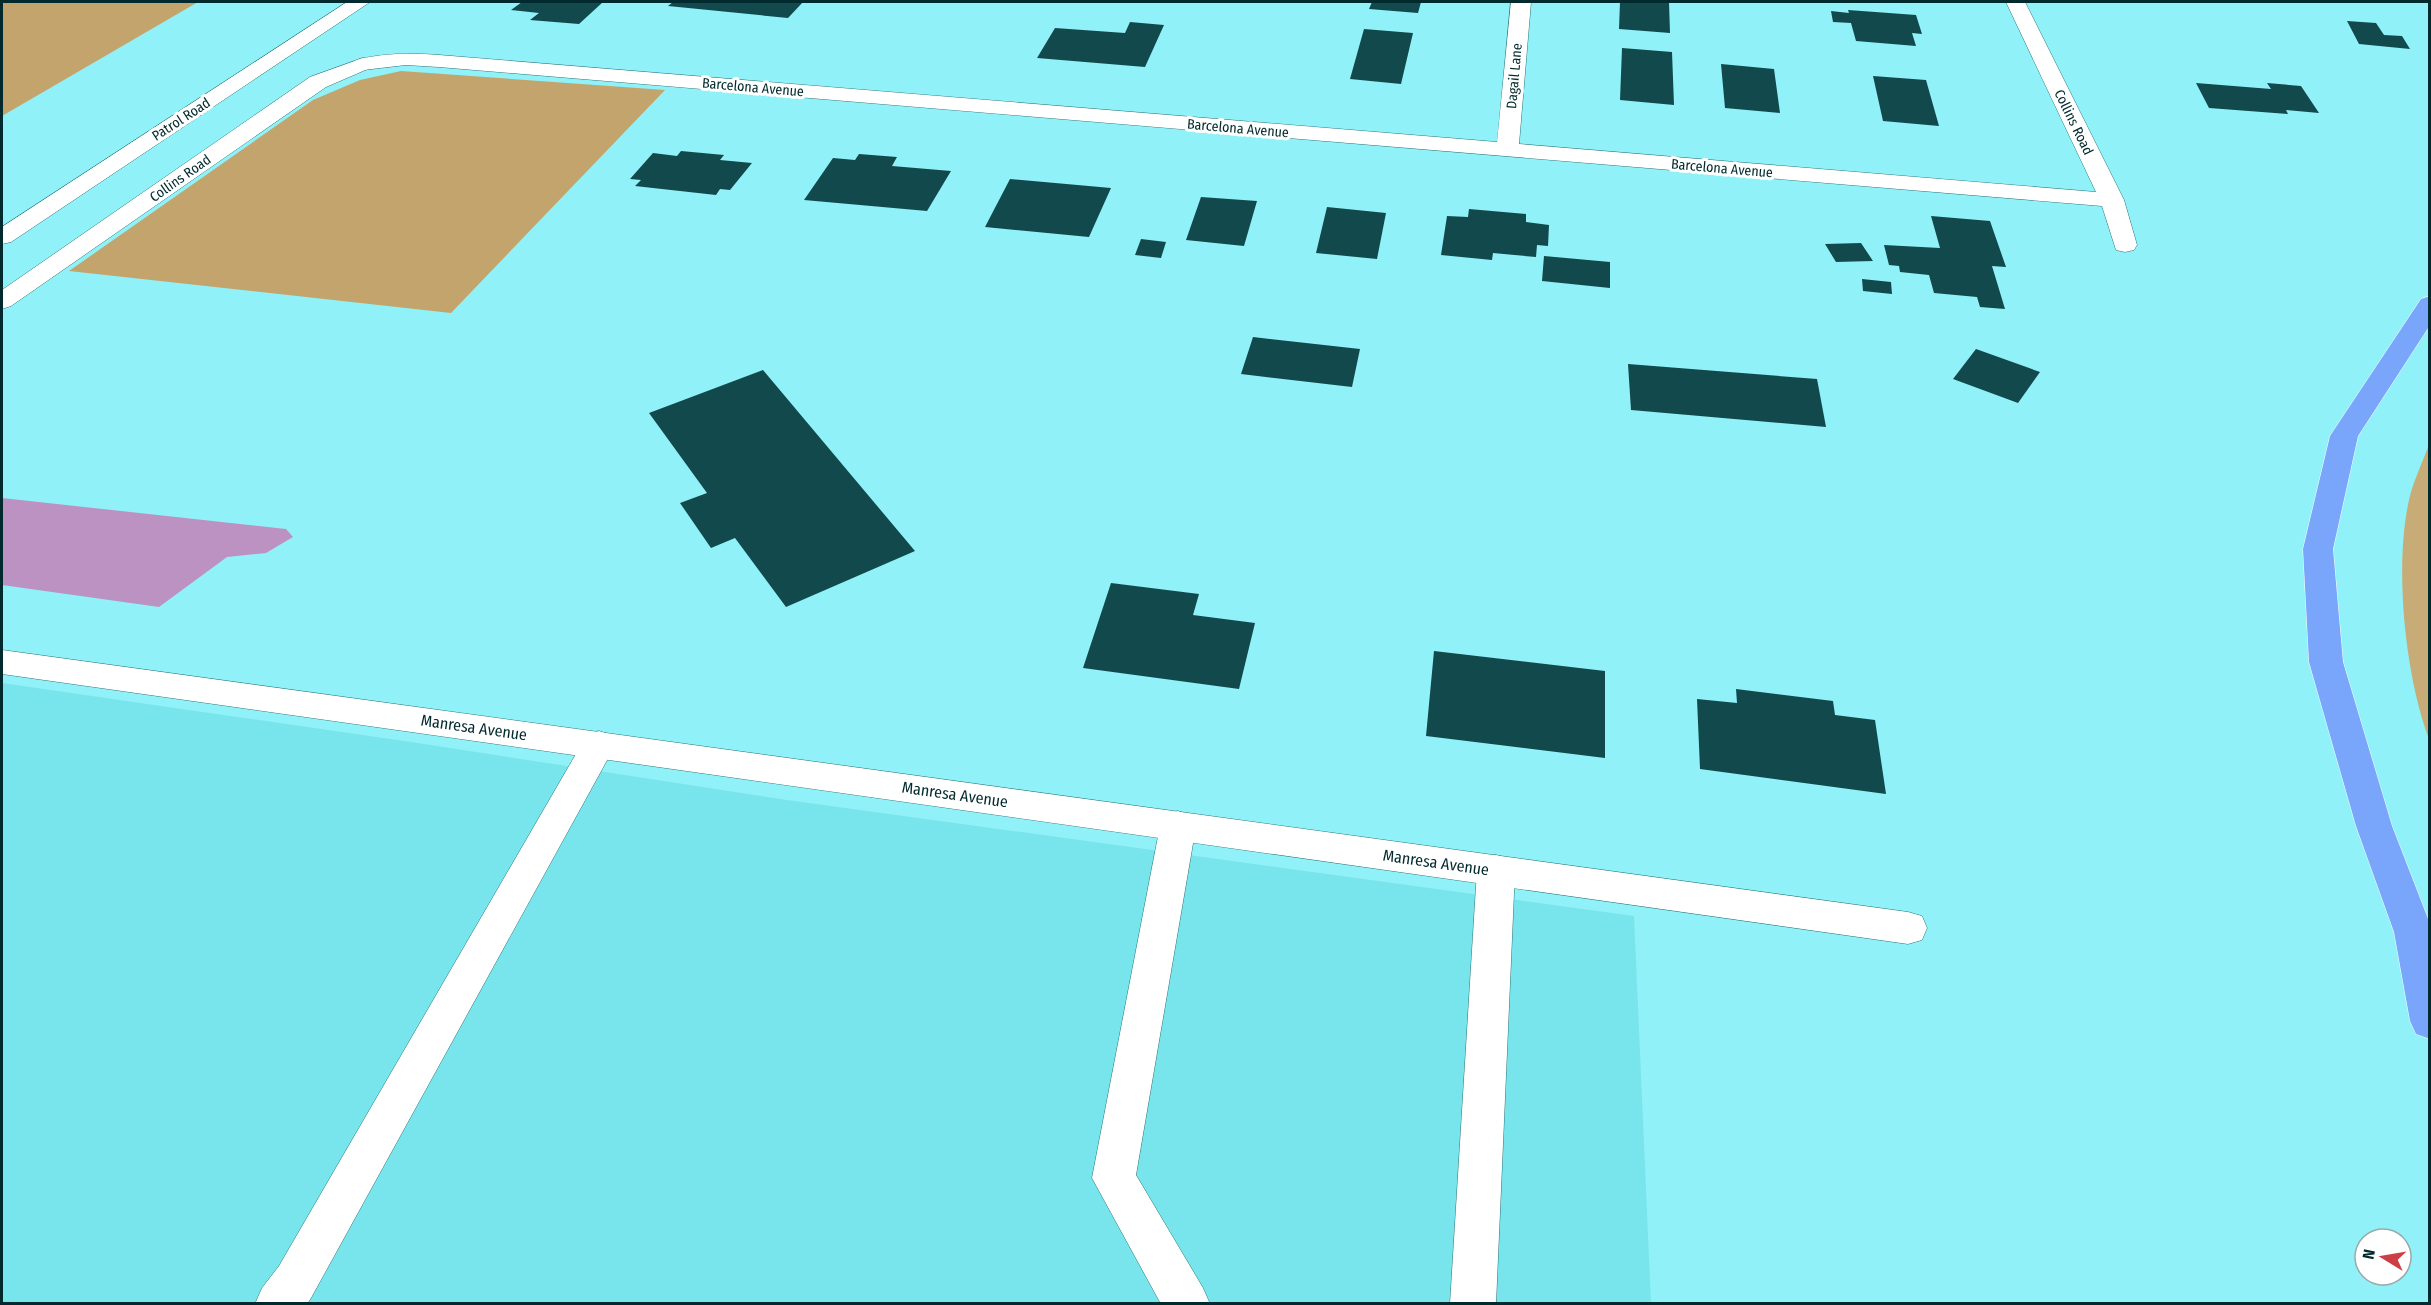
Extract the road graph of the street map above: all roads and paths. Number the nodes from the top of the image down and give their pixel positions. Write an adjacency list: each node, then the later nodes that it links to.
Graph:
1 (360, 2): 7 (street, Patrol Road)
2 (1521, 2): 5 (street, Dagail Lane)
3 (2016, 2): 6 (street, Collins Road)
4 (363, 64): 5 (street, Barcelona Avenue); 9 (street, Collins Road)
5 (1507, 151): 6 (street, Barcelona Avenue)
6 (2112, 201): 8 (street, Collins Road)
7 (2, 237)
8 (2125, 245)
9 (2, 301)
10 (2430, 304): 16 (highway)
11 (2, 662): 12 (street, Manresa Avenue)
12 (599, 744): 13 (street, Manresa Avenue); 18 (street)
13 (1178, 826): 14 (street, Manresa Avenue); 19 (street)
14 (1496, 870): 15 (street, Manresa Avenue); 20 (street)
15 (1908, 928)
16 (2421, 943): 17 (highway)
17 (2430, 1021)
18 (278, 1304)
19 (1187, 1304)
20 (1473, 1304)

